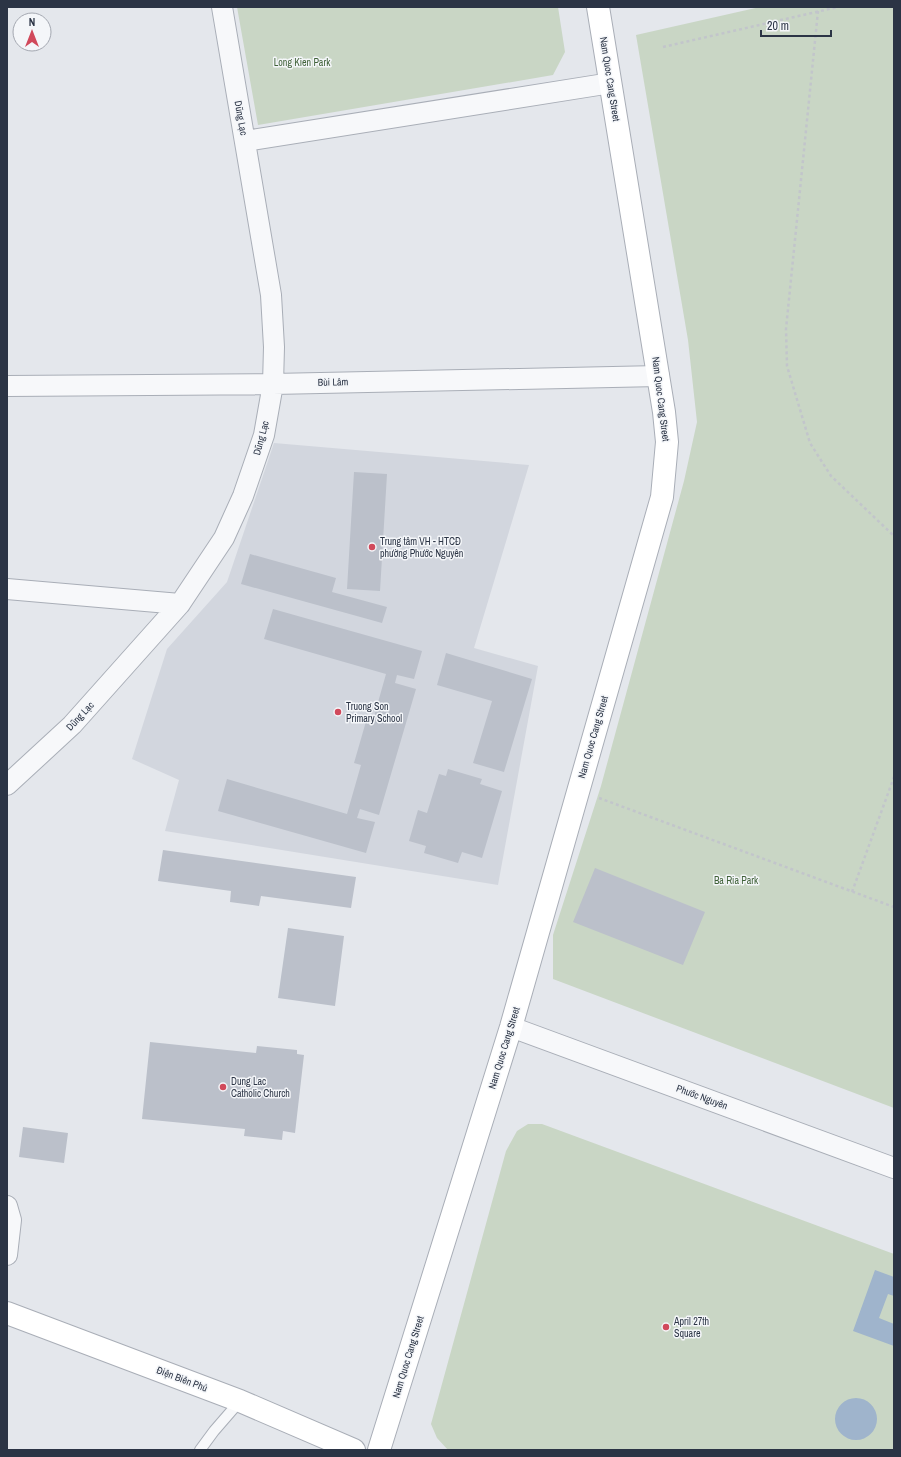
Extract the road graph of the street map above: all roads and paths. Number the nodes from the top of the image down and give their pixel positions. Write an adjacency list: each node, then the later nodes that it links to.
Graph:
1 (222, 7): 7 (street, Dũng Lạc)
2 (598, 7): 6 (street, Nam Quoc Cang Street)
3 (838, 7): 4 (path)
4 (818, 12): 5 (path); 11 (path)
5 (663, 48)
6 (611, 83): 7 (street); 8 (street, Nam Quoc Cang Street)
7 (245, 141): 9 (street, Dũng Lạc)
8 (659, 376): 9 (street, Bùi Lâm); 16 (street, Nam Quoc Cang Street)
9 (273, 384): 10 (street, Bùi Lâm); 13 (street, Dũng Lạc)
10 (7, 386)
11 (894, 536)
12 (7, 589): 13 (street)
13 (180, 604): 15 (street, Dũng Lạc)
14 (894, 777): 17 (path)
15 (7, 785)
16 (578, 790): 17 (path); 19 (street, Nam Quoc Cang Street)
17 (852, 892): 18 (path)
18 (894, 907)
19 (510, 1027): 20 (street, Phước Nguyên); 27 (street, Nam Quoc Cang Street)
20 (894, 1168)
21 (7, 1206): 22 (street)
22 (7, 1255)
23 (7, 1313): 24 (street, Điện Biên Phủ)
24 (240, 1401): 25 (lane); 26 (street, Điện Biên Phủ)
25 (200, 1450)
26 (354, 1450)
27 (379, 1450)

